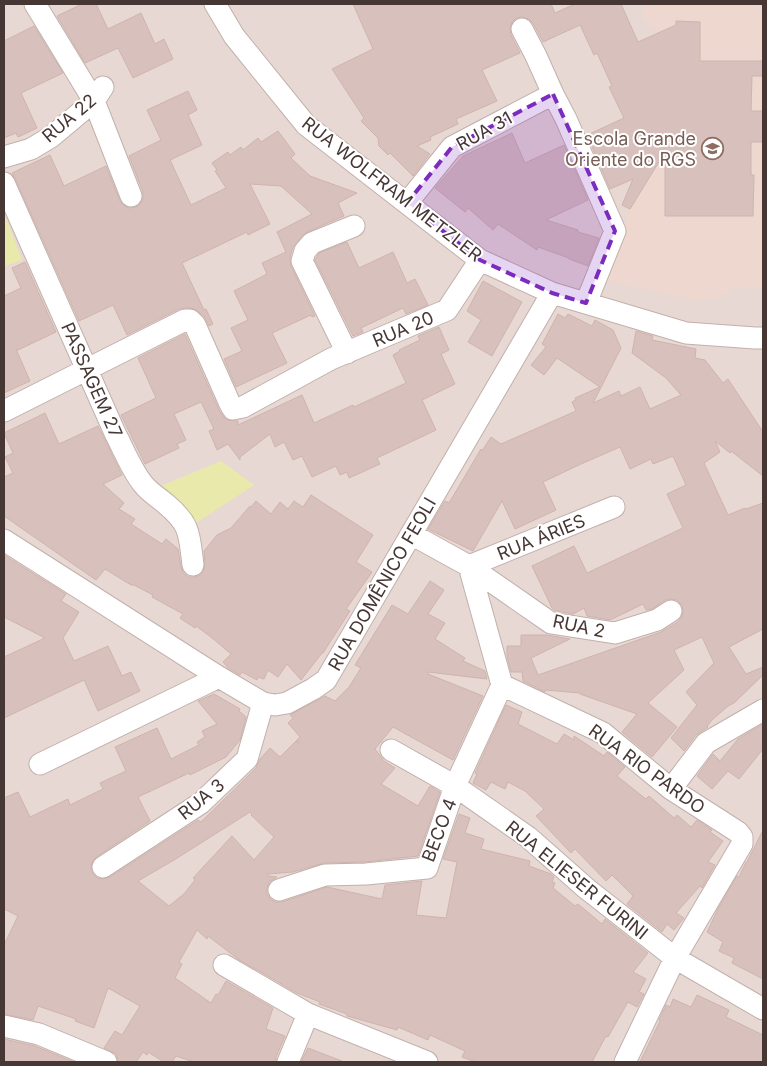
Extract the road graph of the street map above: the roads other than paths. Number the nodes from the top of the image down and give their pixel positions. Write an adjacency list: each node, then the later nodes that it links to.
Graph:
1 (35, 4): 4 (street)
2 (216, 4): 9 (street, RUA WOLFRAM METZLER)
3 (522, 29): 5 (street)
4 (99, 94): 6 (street, RUA 22); 8 (street)
5 (553, 94): 9 (street, RUA 31); 13 (street)
6 (4, 157)
7 (4, 183): 16 (street, PASSAGEM 27)
8 (130, 196)
9 (407, 203): 11 (street, RUA WOLFRAM METZLER)
10 (354, 226): 15 (street)
11 (480, 260): 12 (street, RUA WOLFRAM METZLER); 15 (street, RUA 20)
12 (552, 293): 13 (street, RUA WOLFRAM METZLER); 19 (street, RUA DOMÊNICO FEOLI)
13 (586, 303): 14 (street, RUA WOLFRAM METZLER)
14 (763, 338)
15 (339, 356): 16 (street, RUA 20)
16 (87, 369): 17 (street); 21 (street, PASSAGEM 27)
17 (4, 411)
18 (614, 507): 22 (street, RUA ÁRIES)
19 (411, 534): 22 (street); 26 (street, RUA DOMÊNICO FEOLI)
20 (4, 540): 24 (street)
21 (193, 565)
22 (469, 566): 23 (street, RUA 2); 25 (street)
23 (671, 611)
24 (219, 677): 26 (street); 29 (street)
25 (502, 685): 30 (street, BECO 4); 31 (street, RUA RIO PARDO)
26 (263, 703): 32 (street, RUA 3)
27 (763, 710): 31 (street)
28 (392, 750): 30 (street, RUA ELIESER FURINI)
29 (40, 764)
30 (455, 786): 33 (street, BECO 4); 34 (street, RUA ELIESER FURINI)
31 (671, 789): 34 (street, RUA RIO PARDO)
32 (103, 867)
33 (280, 890)
34 (675, 958): 36 (street, RUA ELIESER FURINI); 42 (street)
35 (224, 965): 37 (street)
36 (763, 1009)
37 (308, 1014): 40 (street); 41 (street)
38 (4, 1026): 39 (street)
39 (106, 1062)
40 (288, 1062)
41 (427, 1062)
42 (625, 1062)

